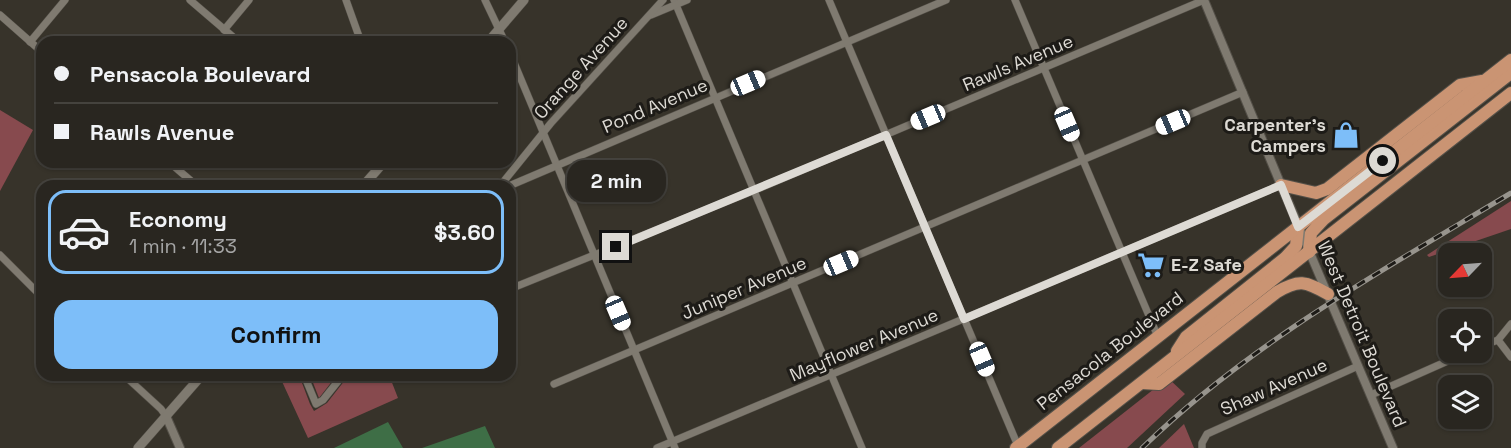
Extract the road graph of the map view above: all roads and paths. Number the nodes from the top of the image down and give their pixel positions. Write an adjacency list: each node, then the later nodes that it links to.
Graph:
1 (65, 0): 22 (street)
2 (190, 0): 17 (street)
3 (249, 0): 17 (street)
4 (346, 0): 19 (street)
5 (485, 0): 16 (street)
6 (524, 0): 16 (main road)
7 (663, 0): 15 (street, Orange Avenue)
8 (687, 0): 13 (street)
9 (829, 0): 23 (street)
10 (946, 0): 23 (street, Pond Avenue)
11 (1015, 0): 27 (street)
12 (1204, 0): 27 (street, Rawls Avenue); 30 (street, West Detroit Boulevard)
13 (675, 2): 15 (street); 32 (street)
14 (0, 15): 22 (street)
15 (648, 17): 33 (street, Orange Avenue)
16 (498, 29): 20 (main road); 21 (street)
17 (224, 30): 18 (street)
18 (232, 36)
19 (359, 36)
20 (493, 36)
21 (502, 36)
22 (30, 42): 24 (street)
23 (847, 42): 32 (street, Pond Avenue); 34 (street)
24 (36, 47)
25 (1511, 60): 29 (highway, Pensacola Boulevard)
26 (516, 67): 33 (street)
27 (1043, 69): 34 (street, Rawls Avenue); 35 (street)
28 (1511, 73): 49 (highway)
29 (1486, 80): 45 (highway); 48 (highway, Pensacola Boulevard)
30 (1243, 92): 35 (street, Juniper Avenue); 45 (street, West Detroit Boulevard)
31 (1511, 93): 49 (highway)
32 (714, 98): 36 (street, Pond Avenue); 46 (street)
33 (544, 133): 36 (street); 37 (street, Orange Avenue)
34 (886, 135): 46 (street, Rawls Avenue); 47 (street)
35 (1082, 160): 47 (street, Juniper Avenue); 50 (street)
36 (557, 164): 44 (street, Pond Avenue); 52 (street)
37 (516, 167)
38 (175, 168): 41 (street)
39 (378, 168): 42 (main road)
40 (515, 168): 43 (street, Orange Avenue)
41 (190, 180)
42 (368, 180)
43 (505, 180)
44 (516, 183)
45 (1281, 185): 48 (street, West Detroit Boulevard); 50 (street, Mayflower Avenue)
46 (753, 191): 52 (street, Rawls Avenue); 53 (street)
47 (925, 227): 53 (street, Juniper Avenue); 57 (street)
48 (1298, 227): 49 (street, West Detroit Boulevard); 59 (highway, Pensacola Boulevard); 64 (highway)
49 (1309, 252): 56 (street, West Detroit Boulevard); 64 (highway)
50 (1120, 253): 57 (street, Mayflower Avenue); 59 (street)
51 (0, 255): 55 (street)
52 (595, 256): 54 (street, Rawls Avenue); 62 (street)
53 (792, 283): 62 (street, Juniper Avenue); 67 (street)
54 (516, 287)
55 (36, 291)
56 (1328, 294): 66 (street, West Detroit Boulevard); 72 (highway)
57 (964, 319): 67 (street, Mayflower Avenue); 77 (street)
58 (1511, 324): 60 (street)
59 (1158, 337): 77 (highway, Pensacola Boulevard)
60 (1498, 340): 61 (street); 63 (street)
61 (1492, 342)
62 (634, 351): 73 (street, Juniper Avenue); 76 (street)
63 (1511, 357)
64 (1171, 360): 72 (highway)
65 (1443, 363): 74 (street)
66 (1358, 366): 74 (street, West Detroit Boulevard); 83 (street, Shaw Avenue)
67 (831, 376): 76 (street, Mayflower Avenue); 81 (street)
68 (131, 381): 75 (street)
69 (197, 381): 75 (main road)
70 (306, 381): 71 (street)
71 (338, 381)
72 (1142, 383): 82 (highway)
73 (554, 384)
74 (1371, 394): 84 (street, West Detroit Boulevard)
75 (166, 416): 78 (main road); 79 (street)
76 (674, 445): 80 (street, Mayflower Avenue)
77 (1018, 447)
78 (138, 448)
79 (180, 448)
80 (657, 448)
81 (862, 448)
82 (1058, 448)
83 (1202, 448)
84 (1393, 448)

